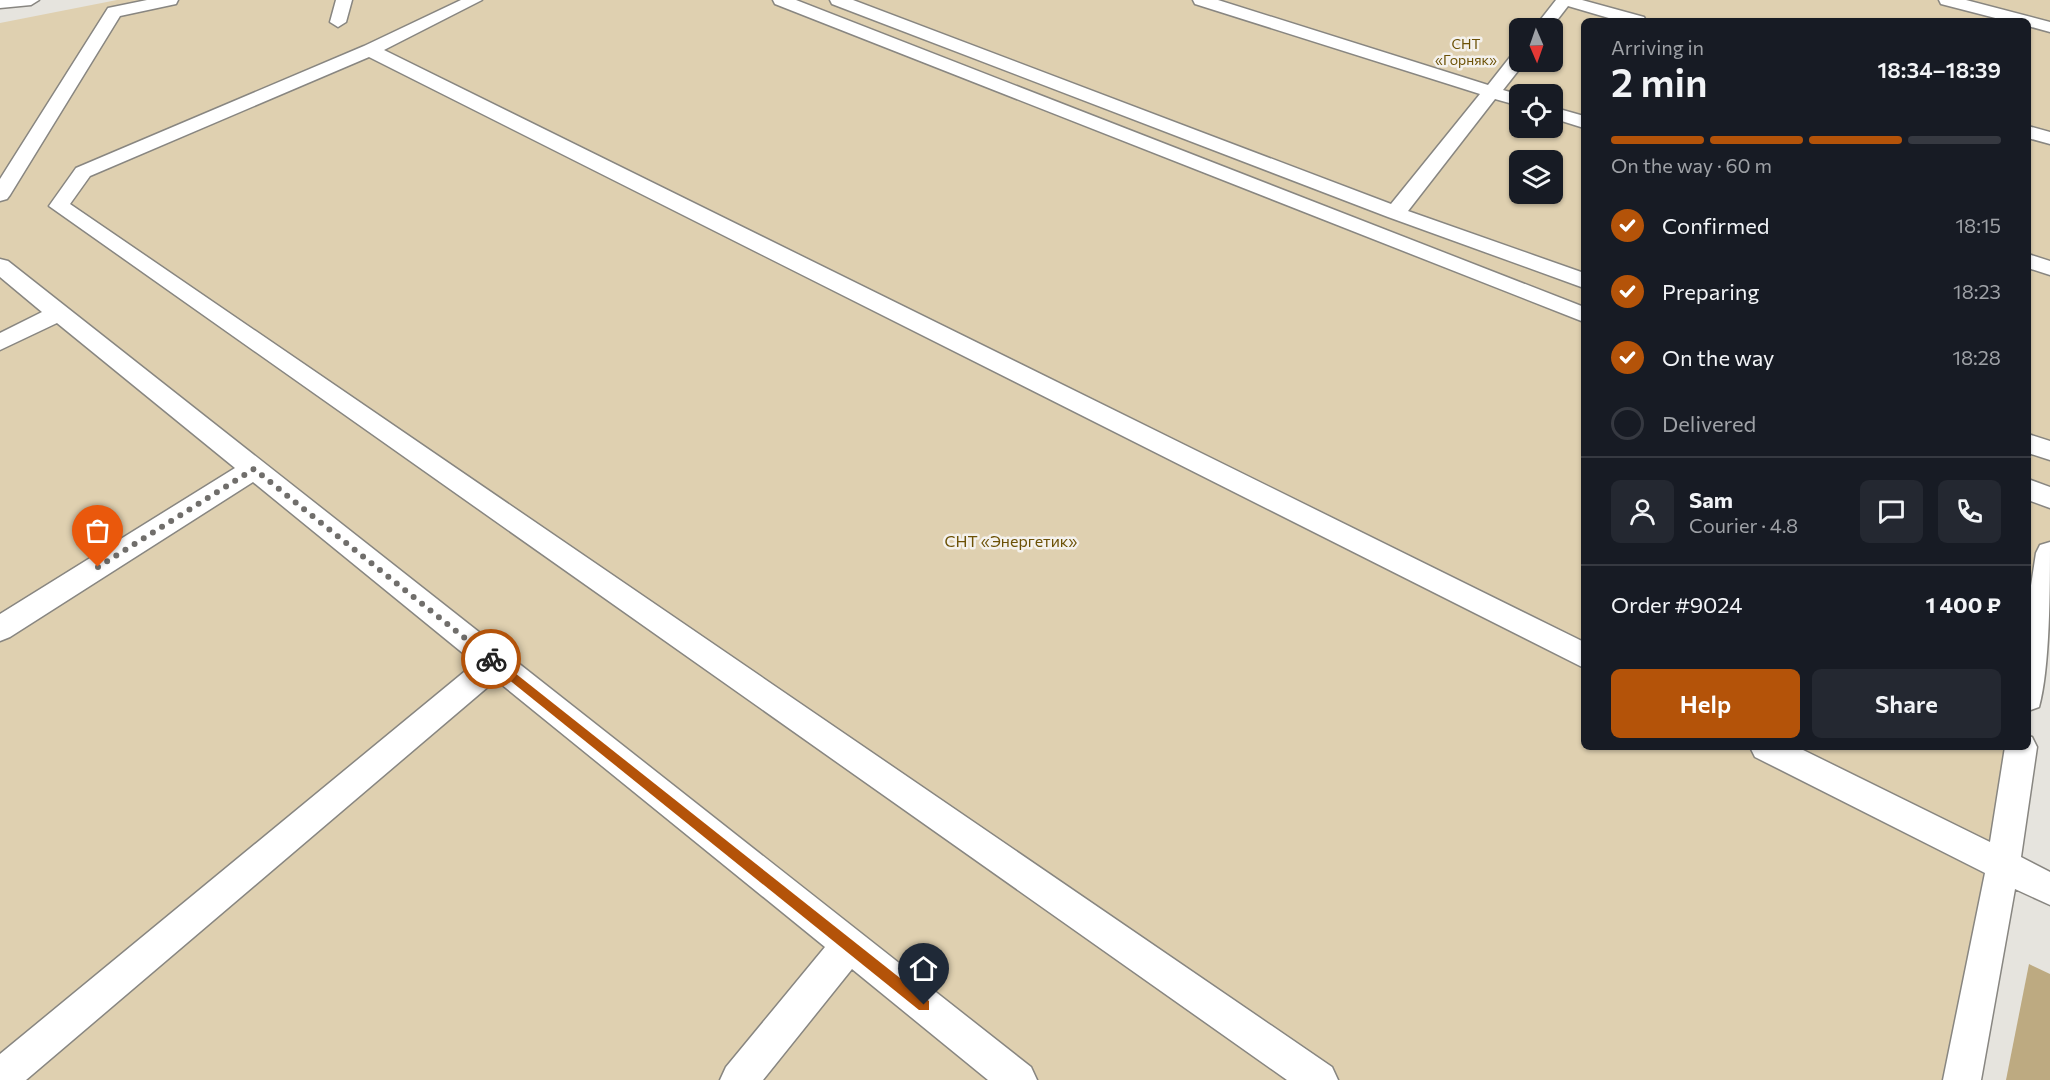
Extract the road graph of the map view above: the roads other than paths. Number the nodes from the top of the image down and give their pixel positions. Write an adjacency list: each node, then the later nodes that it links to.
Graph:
1 (31, 0): 10 (lane)
2 (170, 0): 25 (lane)
3 (344, 0): 14 (lane)
4 (474, 0): 17 (lane)
5 (781, 0): 32 (lane)
6 (838, 0): 26 (lane)
7 (1201, 0): 19 (lane)
8 (1564, 0): 11 (lane); 12 (lane)
9 (1947, 0): 13 (lane)
10 (0, 3)
11 (1550, 18)
12 (1627, 18)
13 (2016, 18)
14 (338, 22)
15 (2031, 22): 16 (lane)
16 (2050, 27)
17 (370, 50): 41 (lane); 52 (lane)
18 (1509, 70): 19 (lane)
19 (1491, 92): 20 (lane); 26 (lane)
20 (1509, 98)
21 (1563, 115): 22 (lane)
22 (1581, 121)
23 (2031, 133): 24 (lane)
24 (2050, 138)
25 (0, 195)
26 (1395, 213): 30 (lane)
27 (2031, 262): 29 (lane)
28 (0, 266): 31 (lane)
29 (2050, 268)
30 (1581, 280)
31 (58, 313): 33 (lane); 36 (lane)
32 (1581, 314)
33 (0, 342)
34 (2031, 444): 35 (lane)
35 (2050, 451)
36 (254, 469): 40 (lane); 42 (lane)
37 (2031, 490): 38 (lane)
38 (2050, 498)
39 (2050, 553): 43 (lane)
40 (0, 629)
41 (1581, 655)
42 (496, 663): 48 (lane); 49 (lane)
43 (2031, 678)
44 (1772, 750): 46 (lane)
45 (2021, 750): 46 (lane)
46 (2003, 865): 47 (lane); 53 (lane)
47 (2050, 889)
48 (849, 945): 50 (lane); 51 (lane)
49 (0, 1077)
50 (739, 1080)
51 (1017, 1080)
52 (1319, 1080)
53 (1962, 1080)

